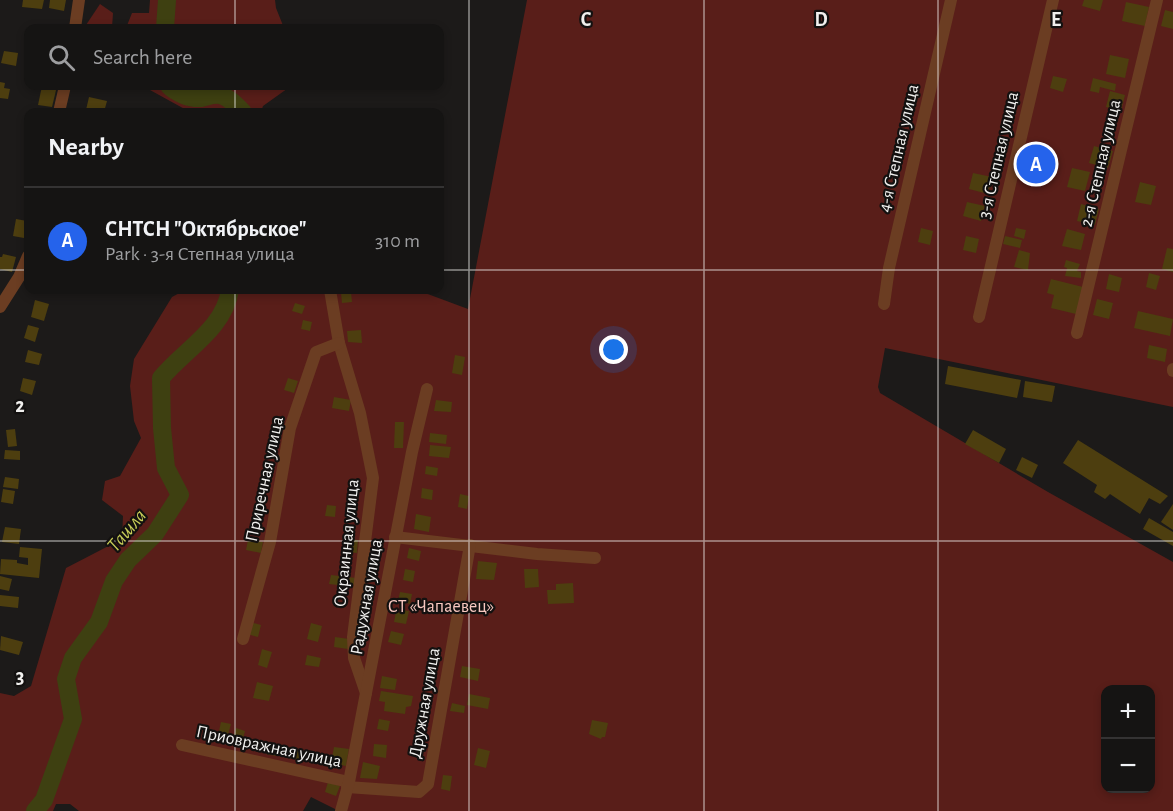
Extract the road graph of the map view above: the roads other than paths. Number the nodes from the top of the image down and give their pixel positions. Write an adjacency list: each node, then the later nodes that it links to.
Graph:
1 (80, 0): 5 (street)
2 (951, 0): 10 (street, 4-я Степная улица)
3 (1053, 0): 12 (street, 3-я Степная улица)
4 (1156, 0): 13 (street, 2-я Степная улица)
5 (76, 24)
6 (64, 90): 7 (street)
7 (60, 108)
8 (24, 266): 11 (street)
9 (331, 294): 14 (street, Окраинная улица)
10 (884, 304)
11 (0, 307)
12 (978, 317)
13 (1077, 333)
14 (339, 343): 19 (street, Приречная улица); 20 (street, Окраинная улица)
15 (427, 389): 16 (street, Радужная улица)
16 (396, 537): 17 (street); 20 (street, Радужная улица)
17 (470, 545): 18 (street); 22 (street, Дружная улица)
18 (595, 558)
19 (243, 639)
20 (366, 694): 22 (street, Радужная улица)
21 (182, 746): 22 (street, Приовражная улица)
22 (348, 784): 23 (street, Радужная улица)
23 (340, 811)

